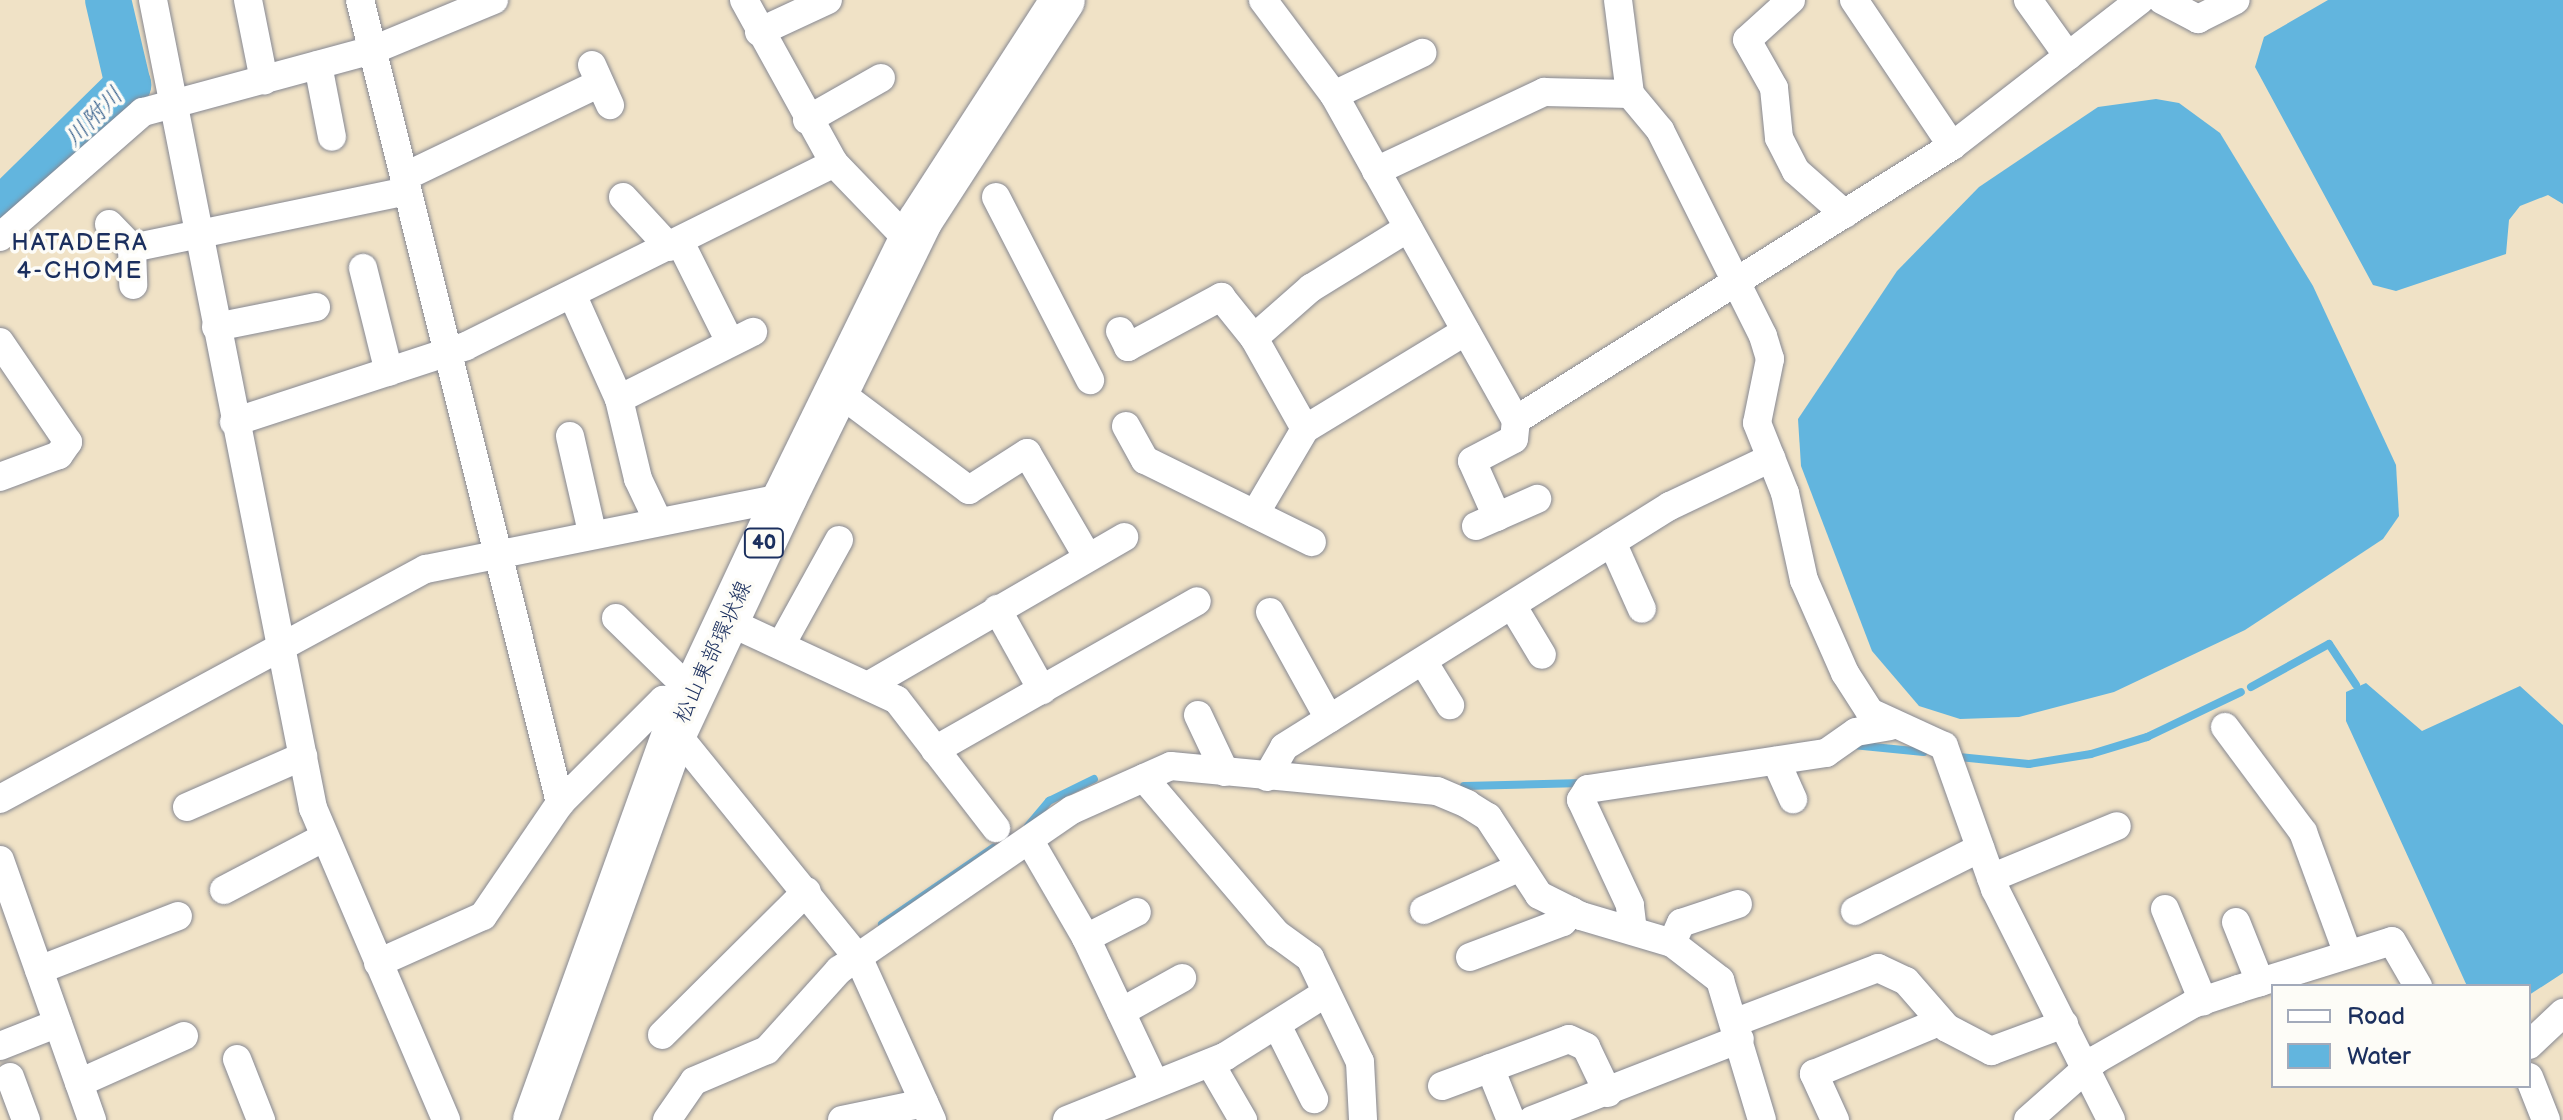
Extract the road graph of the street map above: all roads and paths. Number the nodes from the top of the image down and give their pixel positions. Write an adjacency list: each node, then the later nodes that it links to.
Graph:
1 (153, 0): 27 (street)
2 (248, 0): 23 (street)
3 (360, 0): 18 (street)
4 (494, 0): 18 (street)
5 (744, 0): 17 (street)
6 (828, 0): 17 (street)
7 (1063, 0): 32 (main road, 松山東部環状線 / 40)
8 (1263, 0): 26 (street)
9 (1618, 0): 25 (street)
10 (1791, 0): 16 (street)
11 (1854, 0): 30 (street)
12 (2028, 0): 20 (street)
13 (2140, 0): 20 (street)
14 (2162, 0): 15 (street)
15 (2236, 0)
16 (1762, 9): 38 (street)
17 (759, 32): 28 (street)
18 (373, 50): 21 (street); 34 (street)
19 (1422, 53): 26 (street)
20 (2068, 56): 30 (street)
21 (318, 65): 23 (street); 29 (street)
22 (881, 78): 28 (street)
23 (264, 80): 27 (street)
24 (601, 85): 34 (street)
25 (1630, 94): 33 (street); 47 (street)
26 (1334, 95): 33 (street)
27 (173, 105): 41 (street); 42 (street)
28 (807, 120): 31 (street)
29 (332, 137)
30 (1952, 146): 38 (street)
31 (834, 163): 43 (street); 44 (street)
32 (950, 169): 36 (street); 43 (main road, 松山東部環状線 / 40)
33 (1376, 171): 40 (street)
34 (406, 184): 41 (street); 56 (street)
35 (623, 197): 44 (street)
36 (996, 197): 37 (street); 58 (street)
37 (1023, 212)
38 (1845, 214): 47 (street)
39 (107, 226): 45 (street)
40 (1408, 228): 53 (street); 54 (street)
41 (198, 236): 45 (street); 51 (street)
42 (0, 237)
43 (910, 242): 59 (main road, 松山東部環状線 / 40)
44 (675, 245): 49 (street); 60 (street)
45 (132, 248): 48 (street)
46 (363, 268): 57 (street)
47 (1738, 281): 61 (street); 66 (street)
48 (133, 285)
49 (572, 294): 56 (street); 60 (street)
50 (316, 307): 51 (street)
51 (216, 327): 62 (street)
52 (1120, 331): 54 (street)
53 (1466, 331): 61 (street); 64 (street)
54 (1254, 338): 64 (street)
55 (0, 342): 67 (street)
56 (445, 354): 57 (street); 77 (street)
57 (389, 372): 62 (street)
58 (1090, 380)
59 (837, 391): 68 (main road, 松山東部環状線 / 40); 78 (street)
60 (619, 399): 71 (street)
61 (1516, 420): 69 (street)
62 (234, 422): 87 (street)
63 (1126, 426): 70 (street)
64 (1305, 429): 70 (street)
65 (570, 436): 72 (street)
66 (1771, 458): 76 (street); 96 (street)
67 (0, 477)
68 (785, 497): 71 (street); 85 (main road, 松山東部環状線 / 40)
69 (1537, 499)
70 (1255, 514): 75 (street)
71 (658, 521): 72 (street)
72 (592, 532): 77 (street)
73 (1124, 537): 78 (street)
74 (839, 540): 86 (street)
75 (1312, 542)
76 (1612, 542): 80 (street); 82 (street)
77 (494, 551): 87 (street); 106 (street)
78 (1087, 556): 81 (street)
79 (1197, 601): 91 (street)
80 (1512, 605): 88 (street); 89 (street)
81 (997, 609): 90 (street); 91 (street)
82 (1642, 609)
83 (1270, 612): 95 (street)
84 (616, 618): 93 (street)
85 (727, 621): 86 (street); 93 (main road, 松山東部環状線 / 40)
86 (781, 645): 90 (street)
87 (281, 646): 99 (street); 104 (street)
88 (1542, 655)
89 (1423, 661): 92 (street); 95 (street)
90 (869, 685): 98 (street)
91 (1042, 690): 98 (street)
92 (1450, 705)
93 (685, 711): 106 (street); 117 (street); 166 (main road, 松山東部環状線 / 40)
94 (1198, 715): 101 (street)
95 (1329, 719): 102 (street)
96 (1889, 726): 100 (street); 112 (street)
97 (2225, 727): 129 (street)
98 (935, 750): 109 (street)
99 (303, 756): 107 (street); 110 (street)
100 (1776, 761): 105 (street); 126 (street)
101 (1225, 772): 102 (street); 103 (street)
102 (1267, 777): 114 (street)
103 (1144, 778): 111 (street); 137 (street)
104 (0, 799)
105 (1793, 799)
106 (560, 803): 132 (street)
107 (187, 807)
108 (2117, 826): 115 (street)
109 (996, 828)
110 (323, 838): 116 (street); 132 (street)
111 (1031, 843): 127 (street); 131 (street)
112 (1980, 848): 115 (street); 122 (street)
113 (0, 860): 133 (street)
114 (1520, 867): 119 (street); 121 (street)
115 (1991, 878): 143 (street)
116 (224, 890)
117 (807, 891): 131 (street); 146 (street)
118 (1738, 904): 128 (street)
119 (1424, 909)
120 (2165, 909): 138 (street)
121 (1571, 911): 126 (street); 130 (street)
122 (1855, 911)
123 (1137, 912): 127 (street)
124 (178, 916): 133 (street)
125 (2236, 922): 135 (street)
126 (1633, 931): 128 (street)
127 (1086, 938): 139 (street)
128 (1672, 943): 145 (street)
129 (2348, 954): 135 (street); 136 (street)
130 (1470, 957)
131 (859, 959): 162 (street); 167 (street)
132 (378, 963): 163 (street)
133 (39, 970): 142 (street)
134 (1182, 978): 139 (street)
135 (2260, 982): 138 (street)
136 (2417, 984)
137 (1326, 993): 144 (street); 171 (street)
138 (2203, 1001): 155 (street)
139 (1121, 1012): 158 (street)
140 (2563, 1013): 149 (street)
141 (1939, 1022): 143 (street); 145 (street); 175 (street)
142 (58, 1023): 150 (street); 157 (street)
143 (2064, 1024): 155 (street)
144 (1277, 1025): 153 (street); 161 (street)
145 (1738, 1031): 160 (street); 174 (street)
146 (662, 1035)
147 (184, 1036): 157 (street)
148 (2563, 1041): 151 (street)
149 (2531, 1043)
150 (0, 1046)
151 (2531, 1051)
152 (237, 1059): 165 (street)
153 (1210, 1063): 158 (street); 170 (street)
154 (1490, 1068): 159 (street); 160 (street); 172 (street)
155 (2087, 1070): 176 (street); 177 (street)
156 (2531, 1082): 178 (street)
157 (79, 1083): 164 (street)
158 (1155, 1084): 169 (street)
159 (1442, 1086)
160 (1608, 1093): 173 (street)
161 (1314, 1099)
162 (928, 1112): 168 (street)
163 (437, 1117)
164 (92, 1120)
165 (261, 1120)
166 (535, 1120)
167 (667, 1120)
168 (842, 1120)
169 (1067, 1120)
170 (1243, 1120)
171 (1363, 1120)
172 (1511, 1120)
173 (1532, 1120)
174 (1762, 1120)
175 (1835, 1120)
176 (2028, 1120)
177 (2111, 1120)
178 (2546, 1120)

